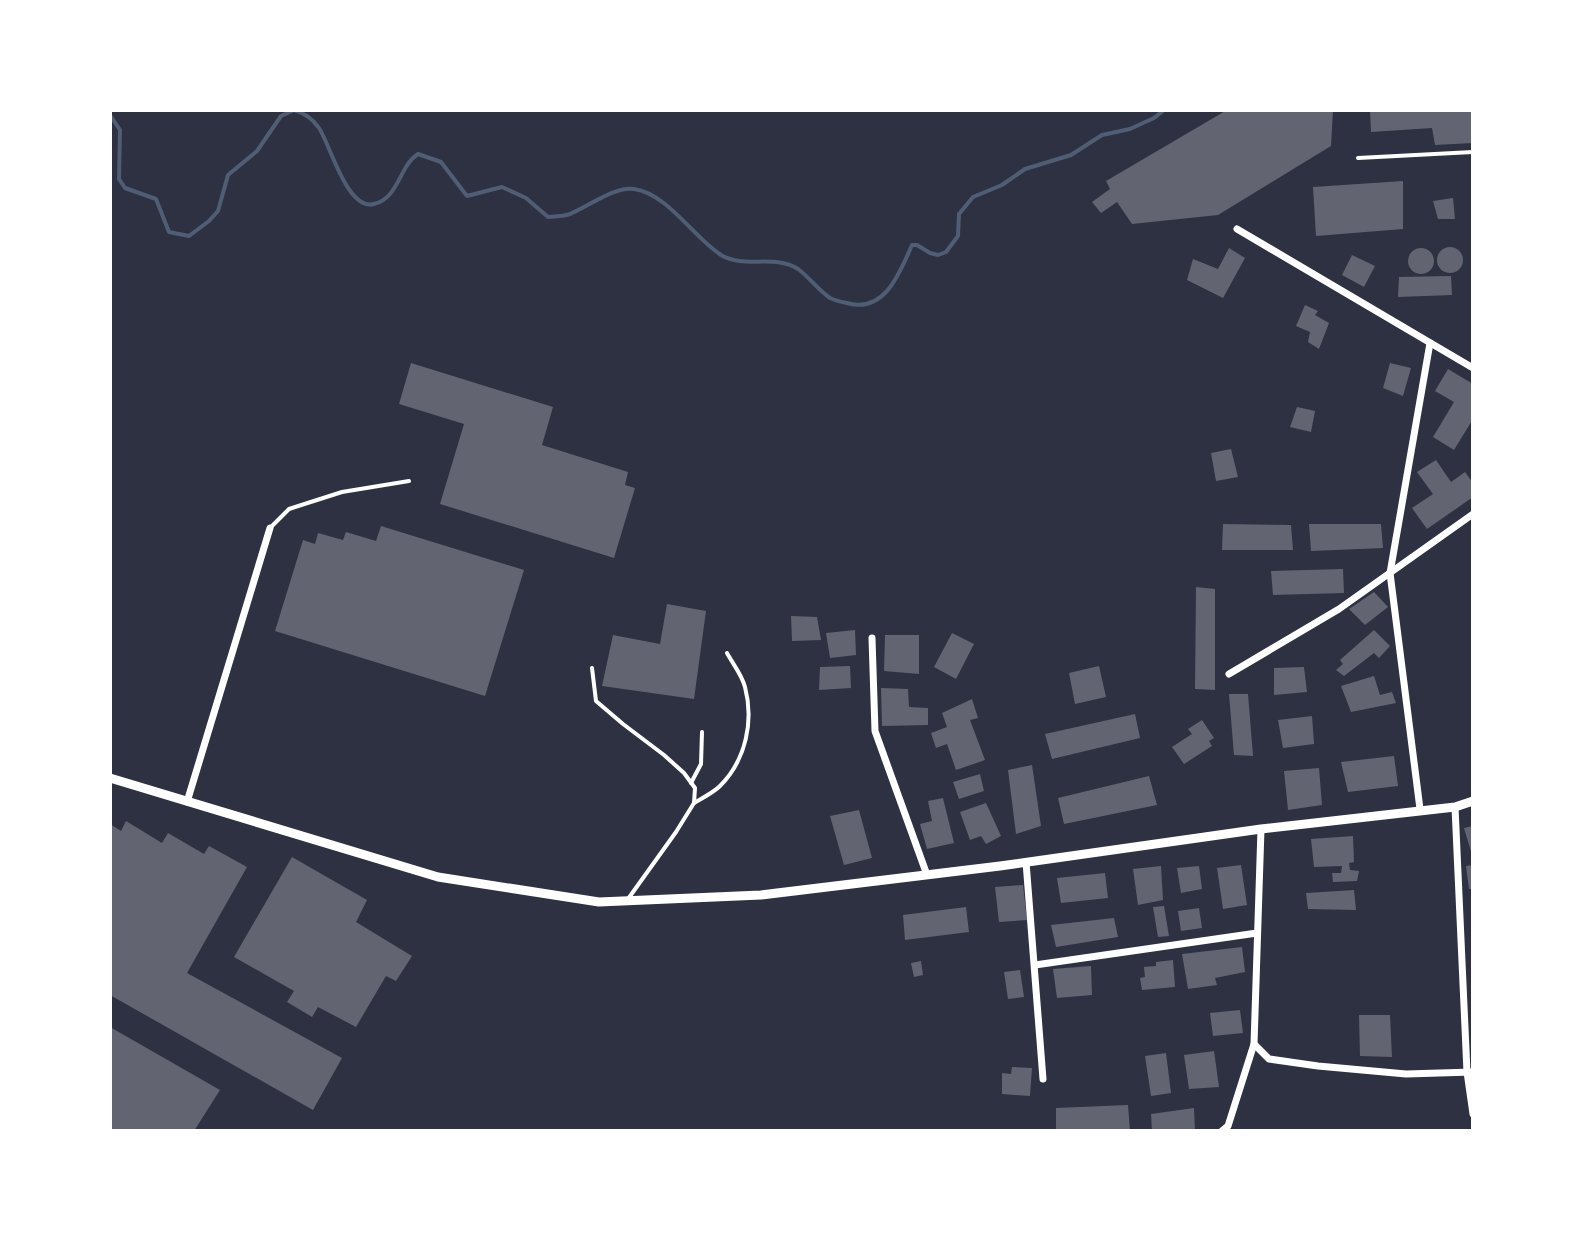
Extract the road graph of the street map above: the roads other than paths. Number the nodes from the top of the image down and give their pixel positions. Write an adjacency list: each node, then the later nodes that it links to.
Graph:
1 (1473, 152): 2 (lane)
2 (1358, 158)
3 (1237, 229): 4 (street)
4 (1430, 343): 5 (street); 9 (street)
5 (1473, 368)
6 (409, 481): 8 (lane)
7 (1473, 514): 9 (street)
8 (270, 528): 18 (street)
9 (1390, 573): 13 (street); 21 (street)
10 (872, 638): 24 (street)
11 (727, 653): 19 (lane)
12 (592, 668): 16 (lane)
13 (1229, 674)
14 (702, 732): 16 (lane)
15 (110, 778): 18 (street)
16 (691, 783): 19 (lane)
17 (1473, 801): 20 (street)
18 (187, 802): 25 (street)
19 (694, 803): 25 (lane)
20 (1455, 807): 21 (street); 29 (street)
21 (1420, 809): 22 (street)
22 (1261, 829): 23 (street); 26 (street)
23 (1026, 862): 24 (street); 27 (street)
24 (927, 875): 25 (street)
25 (626, 901)
26 (1257, 933): 27 (street); 28 (street)
27 (1035, 965): 30 (street)
28 (1254, 1044): 29 (street); 32 (street)
29 (1470, 1072): 31 (street)
30 (1043, 1079)
31 (1473, 1114)
32 (1222, 1131)

